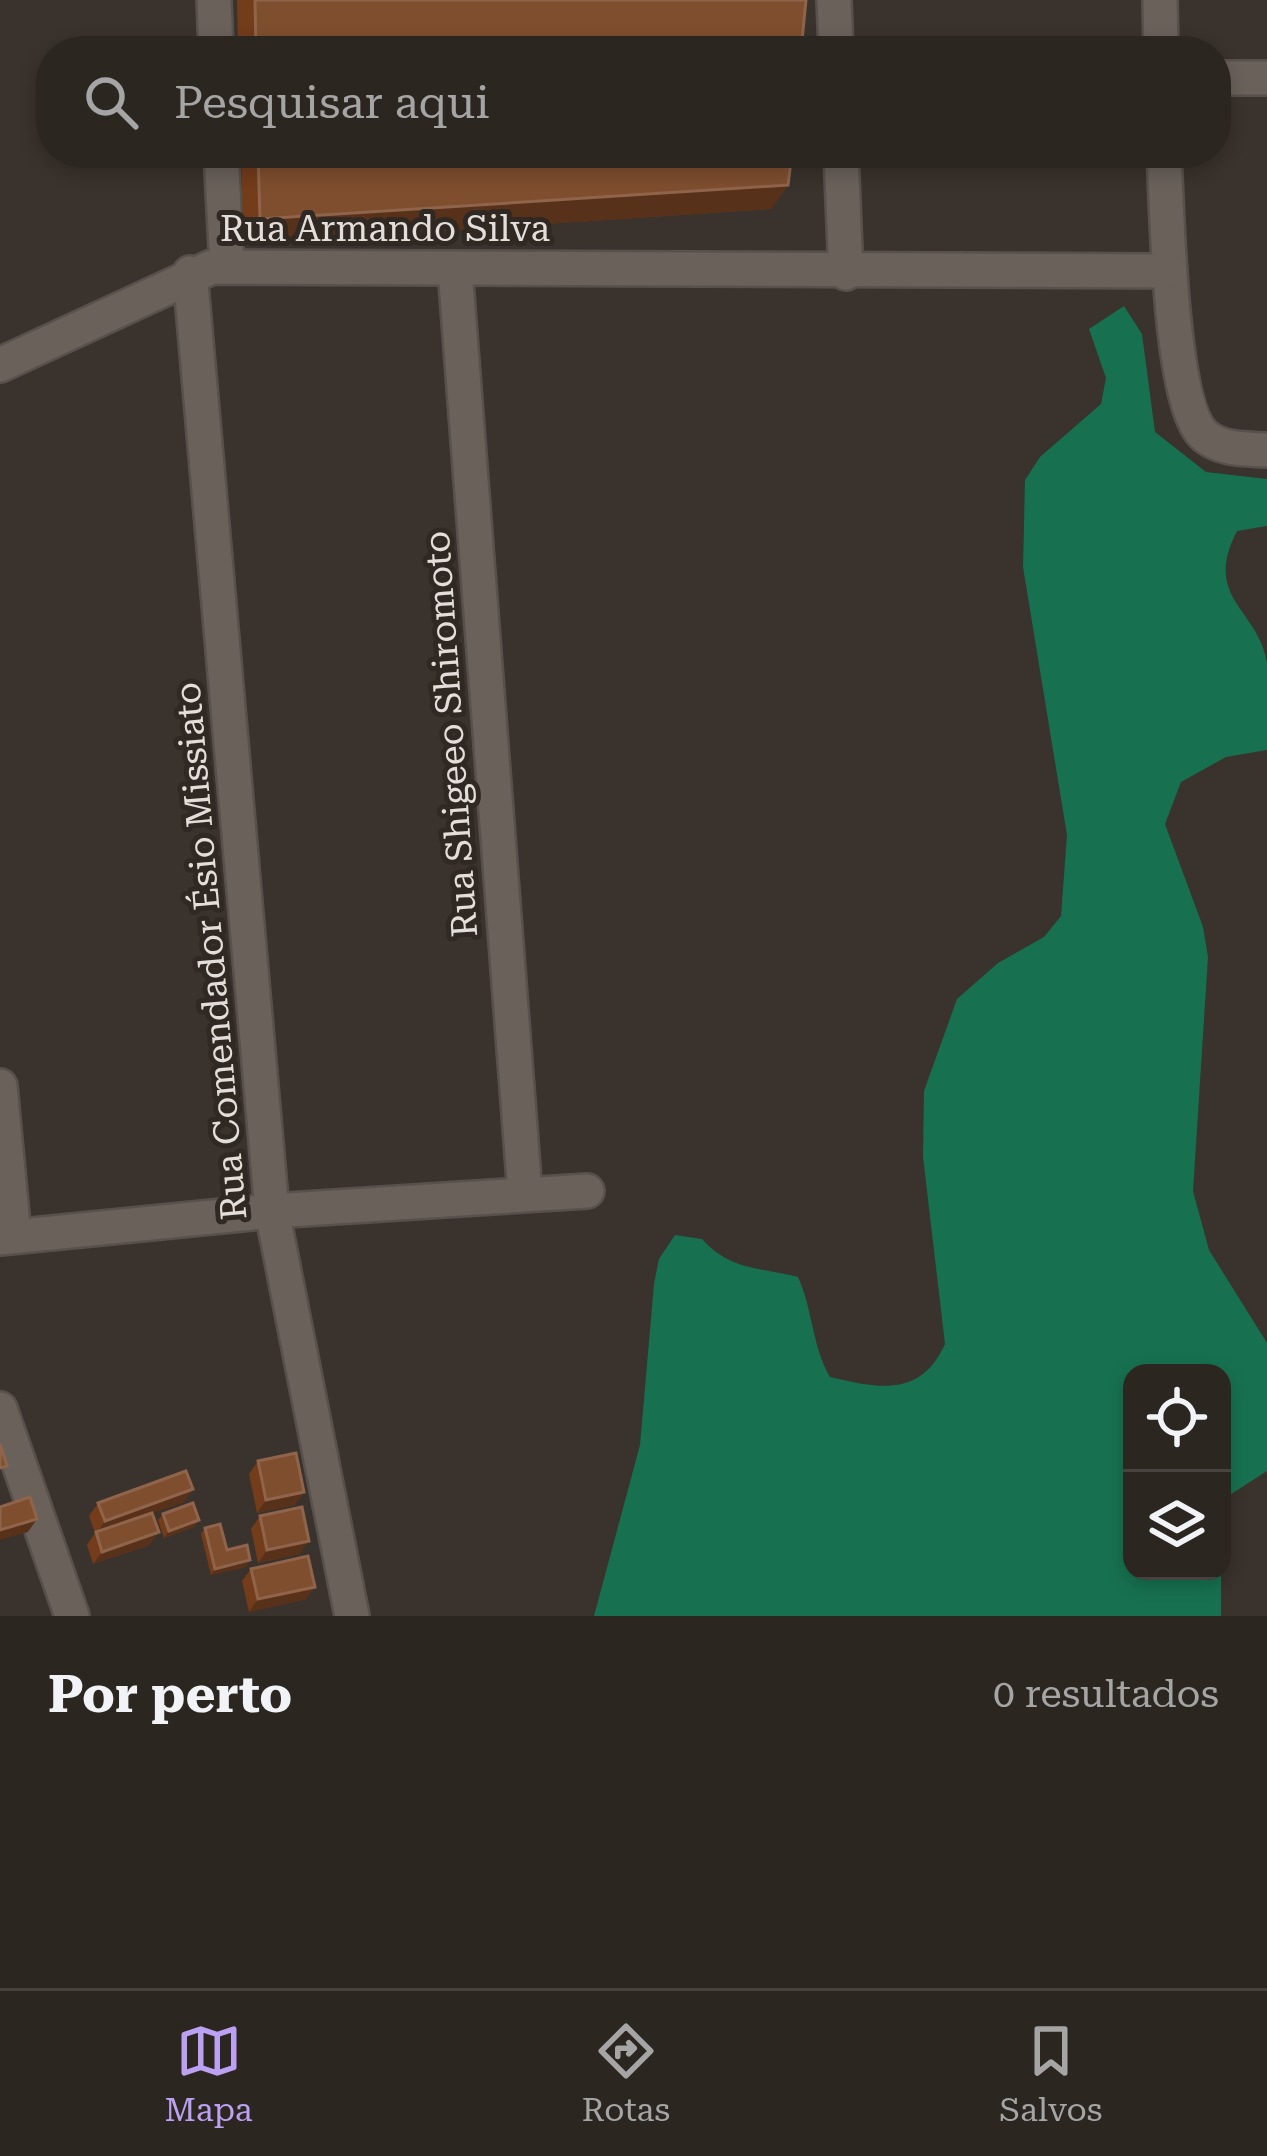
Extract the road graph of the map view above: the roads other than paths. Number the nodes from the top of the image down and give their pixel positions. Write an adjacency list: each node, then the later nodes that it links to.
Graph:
1 (214, 0): 4 (street)
2 (834, 0): 5 (street)
3 (1160, 0): 6 (street)
4 (215, 36)
5 (835, 36)
6 (1161, 36)
7 (1231, 78): 8 (street)
8 (1267, 78)
9 (222, 168): 12 (street)
10 (842, 168): 16 (street)
11 (1166, 168): 14 (street)
12 (227, 266): 13 (street, Rua Armando Silva); 15 (street, Rua Armando Silva)
13 (454, 268): 16 (street, Rua Armando Silva); 21 (street, Rua Shigeeo Shiromoto)
14 (1169, 271): 16 (street, Rua Armando Silva); 18 (street)
15 (190, 273): 17 (street, Rua Armando Silva); 22 (street, Rua Comendador Ésio Missiato)
16 (846, 273)
17 (0, 365)
18 (1267, 450)
19 (0, 1086): 23 (street)
20 (587, 1191): 21 (street)
21 (525, 1194): 22 (street)
22 (272, 1211): 23 (street); 26 (street, Rua Comendador Ésio Missiato)
23 (7, 1237)
24 (0, 1409): 25 (street)
25 (72, 1616)
26 (352, 1616)

